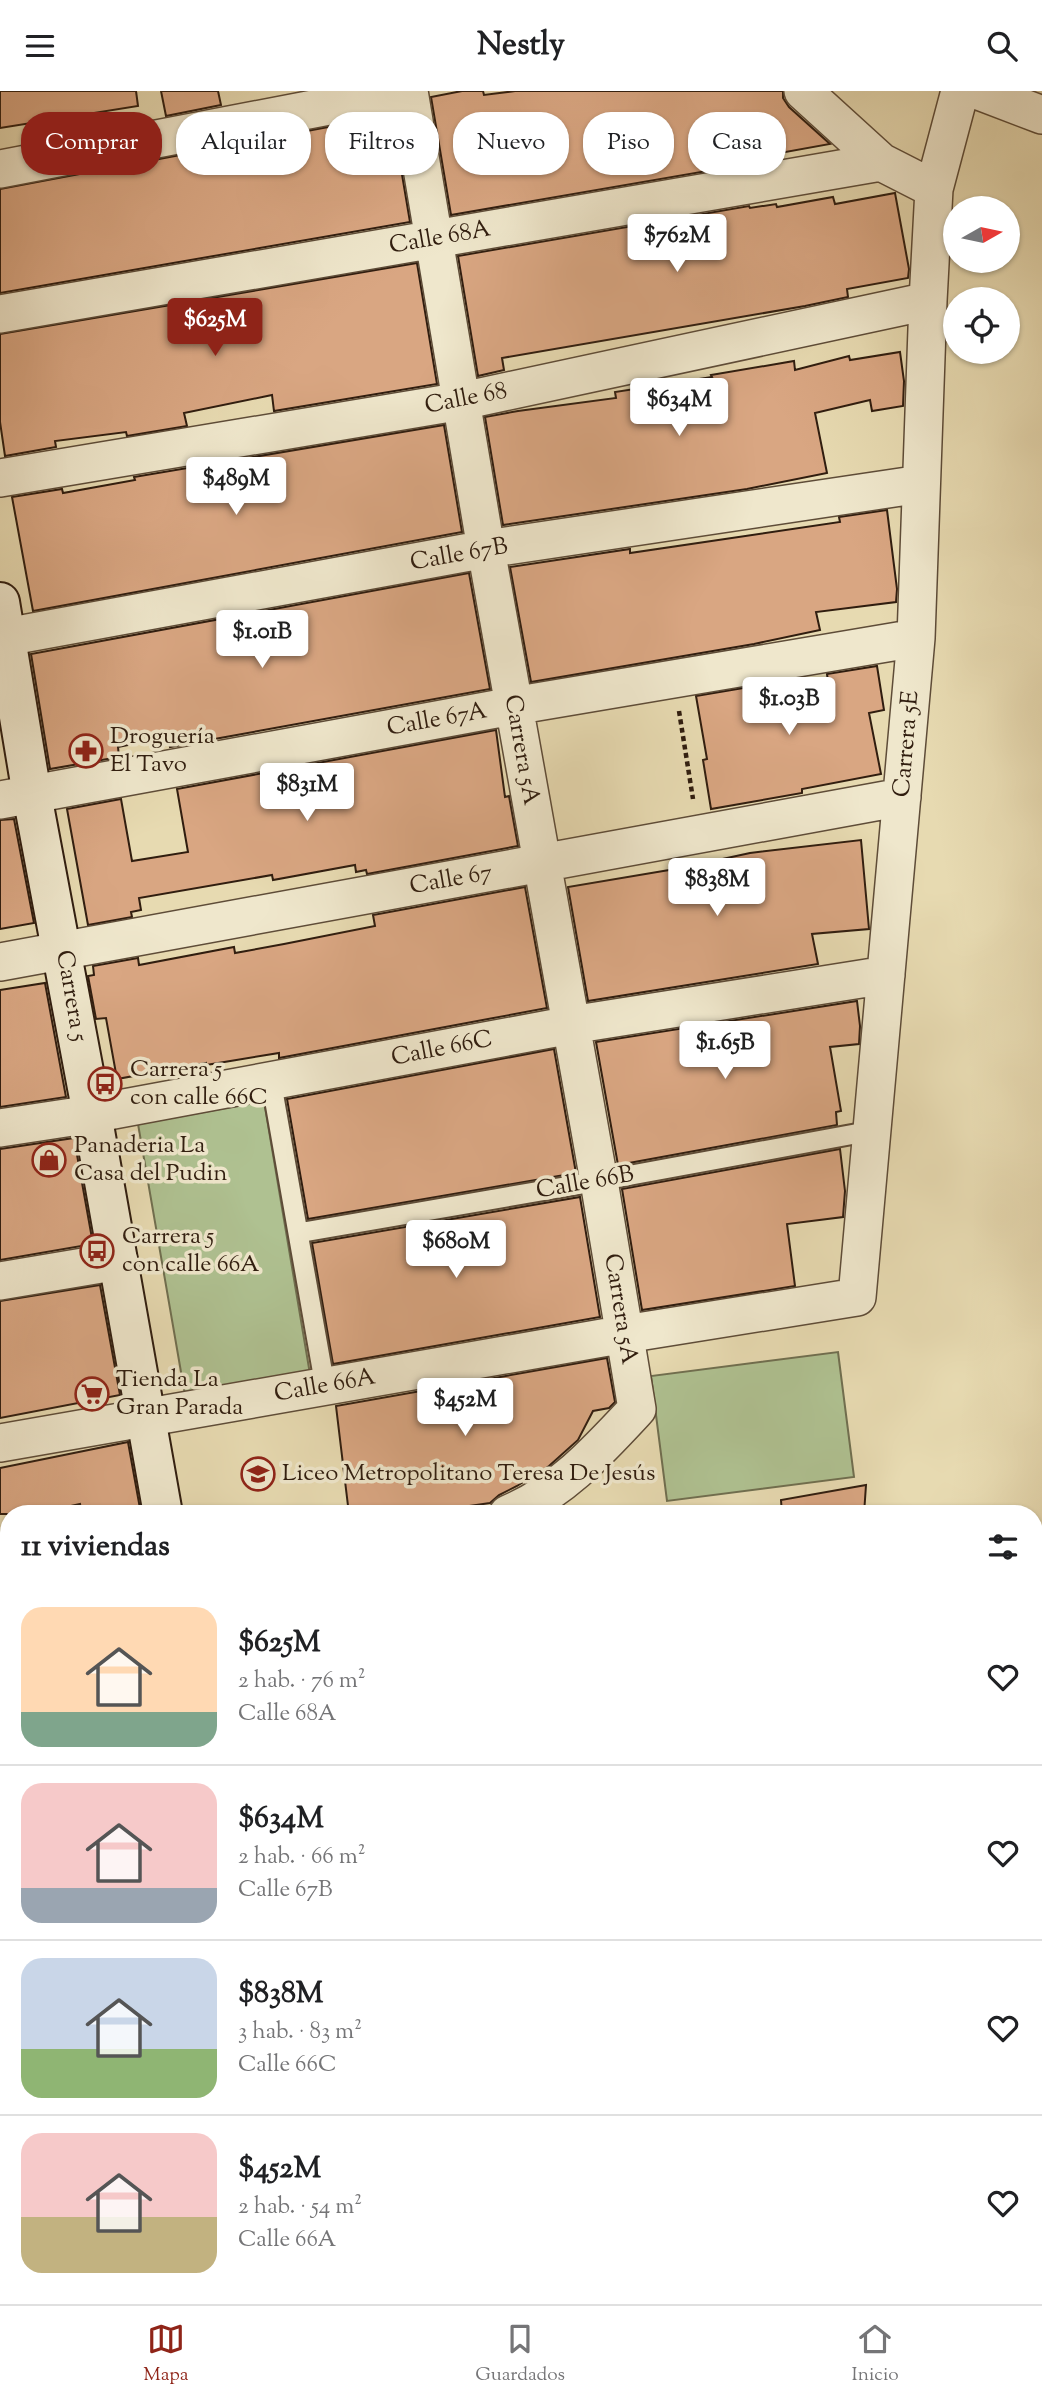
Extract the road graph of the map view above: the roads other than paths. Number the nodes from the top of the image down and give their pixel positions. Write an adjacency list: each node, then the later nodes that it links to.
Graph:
1 (408, 91): 7 (street); 9 (street, Carrera 5A)
2 (803, 91): 6 (street)
3 (960, 91): 8 (street, Carrera 5E)
4 (979, 91): 5 (street)
5 (1042, 115)
6 (881, 162): 8 (street); 9 (street, Calle 68A)
7 (0, 169)
8 (934, 190): 10 (street, Carrera 5E)
9 (435, 239): 11 (street, Calle 68A); 12 (street, Carrera 5A)
10 (928, 301): 12 (street, Calle 68); 14 (street, Carrera 5E)
11 (0, 314)
12 (462, 401): 13 (street, Calle 68); 15 (street, Carrera 5A)
13 (0, 478)
14 (921, 484): 15 (street, Calle 67B); 17 (street, Carrera 5E)
15 (486, 549): 16 (street, Calle 67B); 18 (street, Carrera 5A)
16 (2, 626): 19 (street, Carrera 5)
17 (916, 638): 18 (street, Calle 67A); 20 (street, Carrera 5E)
18 (513, 706): 19 (street, Calle 67A); 21 (street, Carrera 5A)
19 (16, 797): 22 (street, Carrera 5)
20 (902, 797): 21 (street, Calle 67); 24 (street, Carrera 5E)
21 (541, 863): 22 (street, Calle 67); 25 (street, Carrera 5A)
22 (62, 951): 23 (street, Calle 67); 27 (street, Carrera 5)
23 (0, 962)
24 (886, 975): 25 (street, Calle 66C); 29 (street, Carrera 5E)
25 (571, 1025): 26 (street, Calle 66C); 30 (street, Carrera 5A)
26 (271, 1080): 27 (street, Calle 66C); 31 (lane)
27 (92, 1114): 28 (street, Calle 66C); 32 (street, Carrera 5)
28 (0, 1128)
29 (871, 1131): 30 (lane, Calle 66B); 34 (street, Carrera 5E)
30 (599, 1181): 31 (lane, Calle 66B); 35 (street, Carrera 5A)
31 (298, 1233): 36 (lane)
32 (119, 1261): 33 (street); 37 (street, Carrera 5)
33 (0, 1281)
34 (858, 1297): 35 (street, Calle 66A)
35 (625, 1335): 36 (street, Calle 66A); 40 (street, Carrera 5A)
36 (325, 1386): 37 (street, Calle 66A)
37 (147, 1417): 38 (street, Calle 66A); 39 (street, Carrera 5)
38 (0, 1443)
39 (162, 1505)
40 (524, 1505)

